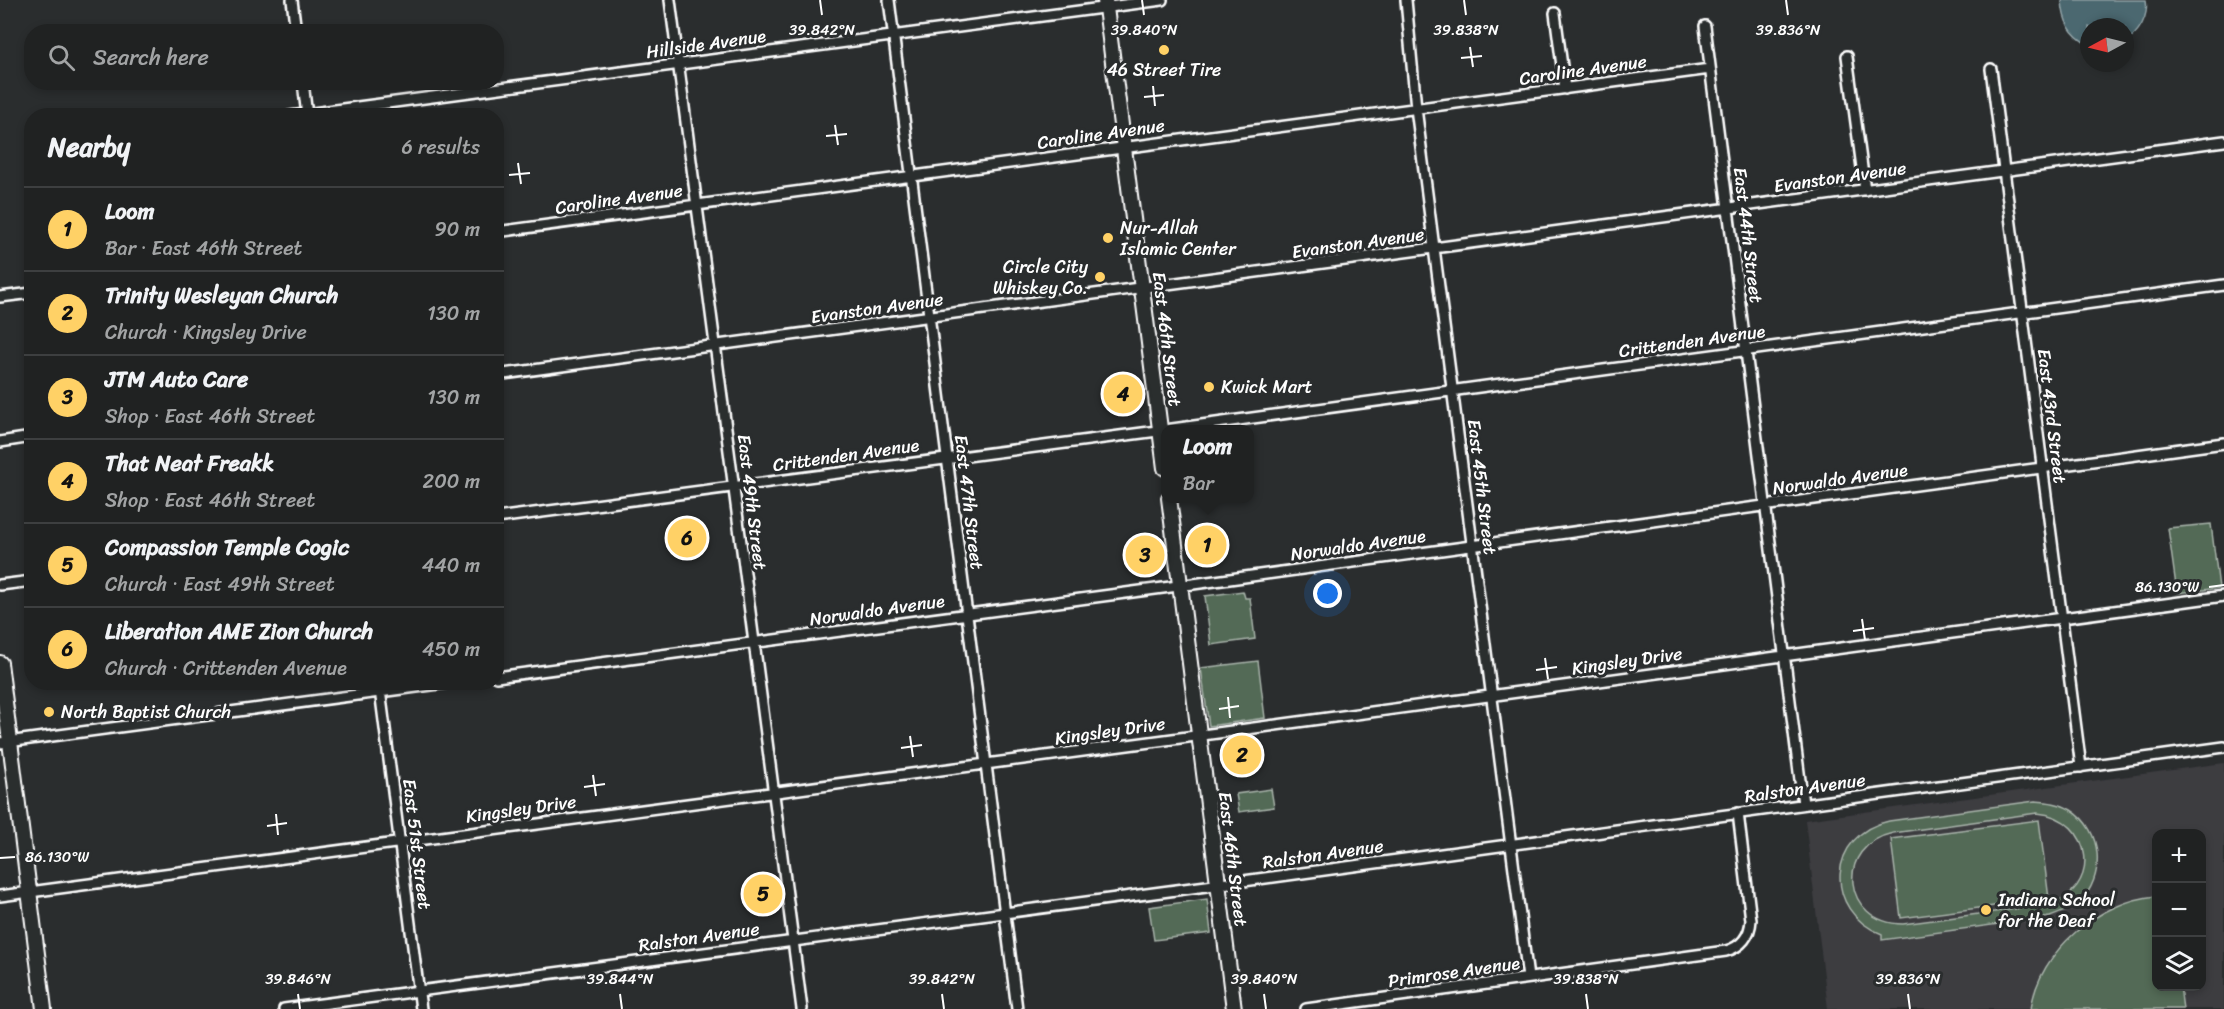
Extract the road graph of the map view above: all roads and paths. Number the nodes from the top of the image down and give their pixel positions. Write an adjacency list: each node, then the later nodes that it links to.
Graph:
1 (292, 0): 8 (street)
2 (670, 0): 12 (street, East 49th Street)
3 (889, 0): 10 (street, East 47th Street)
4 (1161, 0): 6 (street, Hillside Avenue)
5 (1406, 0): 21 (street, East 45th Street)
6 (1106, 4): 10 (street, Hillside Avenue); 23 (main road, East 46th Street)
7 (1555, 13): 16 (street)
8 (295, 24)
9 (1705, 26): 13 (street, East 44th Street)
10 (893, 35): 12 (street, Hillside Avenue); 25 (street, East 47th Street)
11 (1846, 56): 26 (street)
12 (679, 64): 15 (street, Hillside Avenue); 27 (street, East 49th Street)
13 (1710, 69): 16 (street, Caroline Avenue); 28 (street, East 44th Street)
14 (1991, 69): 24 (street, East 43rd Street)
15 (504, 88)
16 (1565, 89): 21 (street, Caroline Avenue)
17 (304, 90): 19 (street)
18 (486, 90): 20 (street, Hillside Avenue)
19 (306, 108)
20 (352, 108)
21 (1416, 108): 23 (street, Caroline Avenue); 30 (street, East 45th Street)
22 (2224, 141): 24 (street, Evanston Avenue)
23 (1125, 148): 25 (street, Caroline Avenue); 32 (main road, East 46th Street)
24 (2005, 172): 26 (street, Evanston Avenue); 35 (street, East 43rd Street)
25 (911, 177): 27 (street, Caroline Avenue); 36 (street, East 47th Street)
26 (1865, 190): 28 (street, Evanston Avenue)
27 (697, 205): 29 (street, Caroline Avenue); 37 (street, East 49th Street)
28 (1728, 209): 30 (street, Evanston Avenue); 38 (street, East 44th Street)
29 (504, 231)
30 (1435, 249): 32 (street, Evanston Avenue); 40 (street, East 45th Street)
31 (2224, 285): 35 (street, Crittenden Avenue)
32 (1142, 289): 36 (street, Evanston Avenue); 41 (main road, East 46th Street)
33 (24, 294): 34 (street)
34 (0, 297)
35 (2023, 313): 38 (street, Crittenden Avenue); 48 (street, East 43rd Street)
36 (929, 318): 37 (street, Evanston Avenue); 47 (street, East 47th Street)
37 (716, 346): 39 (street, Evanston Avenue); 49 (street, East 49th Street)
38 (1746, 350): 40 (street, Crittenden Avenue); 51 (street, East 44th Street)
39 (504, 374)
40 (1454, 390): 42 (street, Crittenden Avenue); 53 (street, East 45th Street)
41 (1163, 425)
42 (1200, 425)
43 (1161, 430): 47 (street, Crittenden Avenue)
44 (24, 438): 45 (street)
45 (0, 442)
46 (2224, 443): 48 (street, Norwaldo Avenue)
47 (947, 459): 49 (street, Crittenden Avenue); 58 (street, East 47th Street)
48 (2043, 468): 51 (street, Norwaldo Avenue); 59 (street, East 43rd Street)
49 (734, 487): 52 (street, Crittenden Avenue); 60 (street, East 49th Street)
50 (1170, 503): 56 (main road, East 46th Street)
51 (1766, 506): 53 (street, Norwaldo Avenue); 61 (street, East 44th Street)
52 (504, 517)
53 (1473, 546): 56 (street, Norwaldo Avenue); 66 (street, East 45th Street)
54 (24, 582): 55 (street)
55 (0, 585)
56 (1180, 586): 58 (street, Norwaldo Avenue); 67 (main road, East 46th Street)
57 (2224, 596): 59 (street, Kingsley Drive)
58 (967, 614): 60 (street, Norwaldo Avenue); 70 (street, East 47th Street)
59 (2062, 618): 61 (street, Kingsley Drive); 71 (street, East 43rd Street)
60 (754, 643): 63 (street, Norwaldo Avenue); 72 (street, East 49th Street)
61 (1785, 656): 66 (street, Kingsley Drive); 73 (street, East 44th Street)
62 (0, 663): 68 (main road)
63 (504, 676)
64 (360, 690): 68 (street)
65 (380, 690): 75 (street, East 51st Street)
66 (1492, 695): 67 (street, Kingsley Drive); 76 (street, East 45th Street)
67 (1199, 736): 70 (street, Kingsley Drive); 77 (main road, East 46th Street)
68 (5, 742): 78 (main road)
69 (2224, 747): 71 (street, Ralston Avenue)
70 (986, 764): 72 (street, Kingsley Drive); 80 (street, East 47th Street)
71 (2081, 767): 73 (street, Ralston Avenue)
72 (774, 792): 75 (street, Kingsley Drive); 81 (street, East 49th Street)
73 (1803, 804): 74 (street, Ralston Avenue)
74 (1738, 813): 76 (street, Ralston Avenue); 82 (street, Primrose Avenue)
75 (400, 842): 78 (street, Kingsley Drive); 83 (street, East 51st Street)
76 (1511, 844): 77 (street, Ralston Avenue); 82 (street, East 45th Street)
77 (1218, 885): 80 (street, Ralston Avenue); 89 (main road, East 46th Street)
78 (30, 892): 79 (street, Kingsley Drive); 84 (main road)
79 (0, 896)
80 (1005, 913): 81 (street, Ralston Avenue); 88 (street, East 47th Street)
81 (793, 941): 83 (street, Ralston Avenue); 87 (street, East 49th Street)
82 (1528, 978): 90 (street, Primrose Avenue)
83 (419, 991): 85 (street, Ralston Avenue); 86 (street, East 51st Street)
84 (44, 1009)
85 (284, 1009)
86 (421, 1009)
87 (802, 1009)
88 (1017, 1009)
89 (1234, 1009)
90 (1306, 1009)

